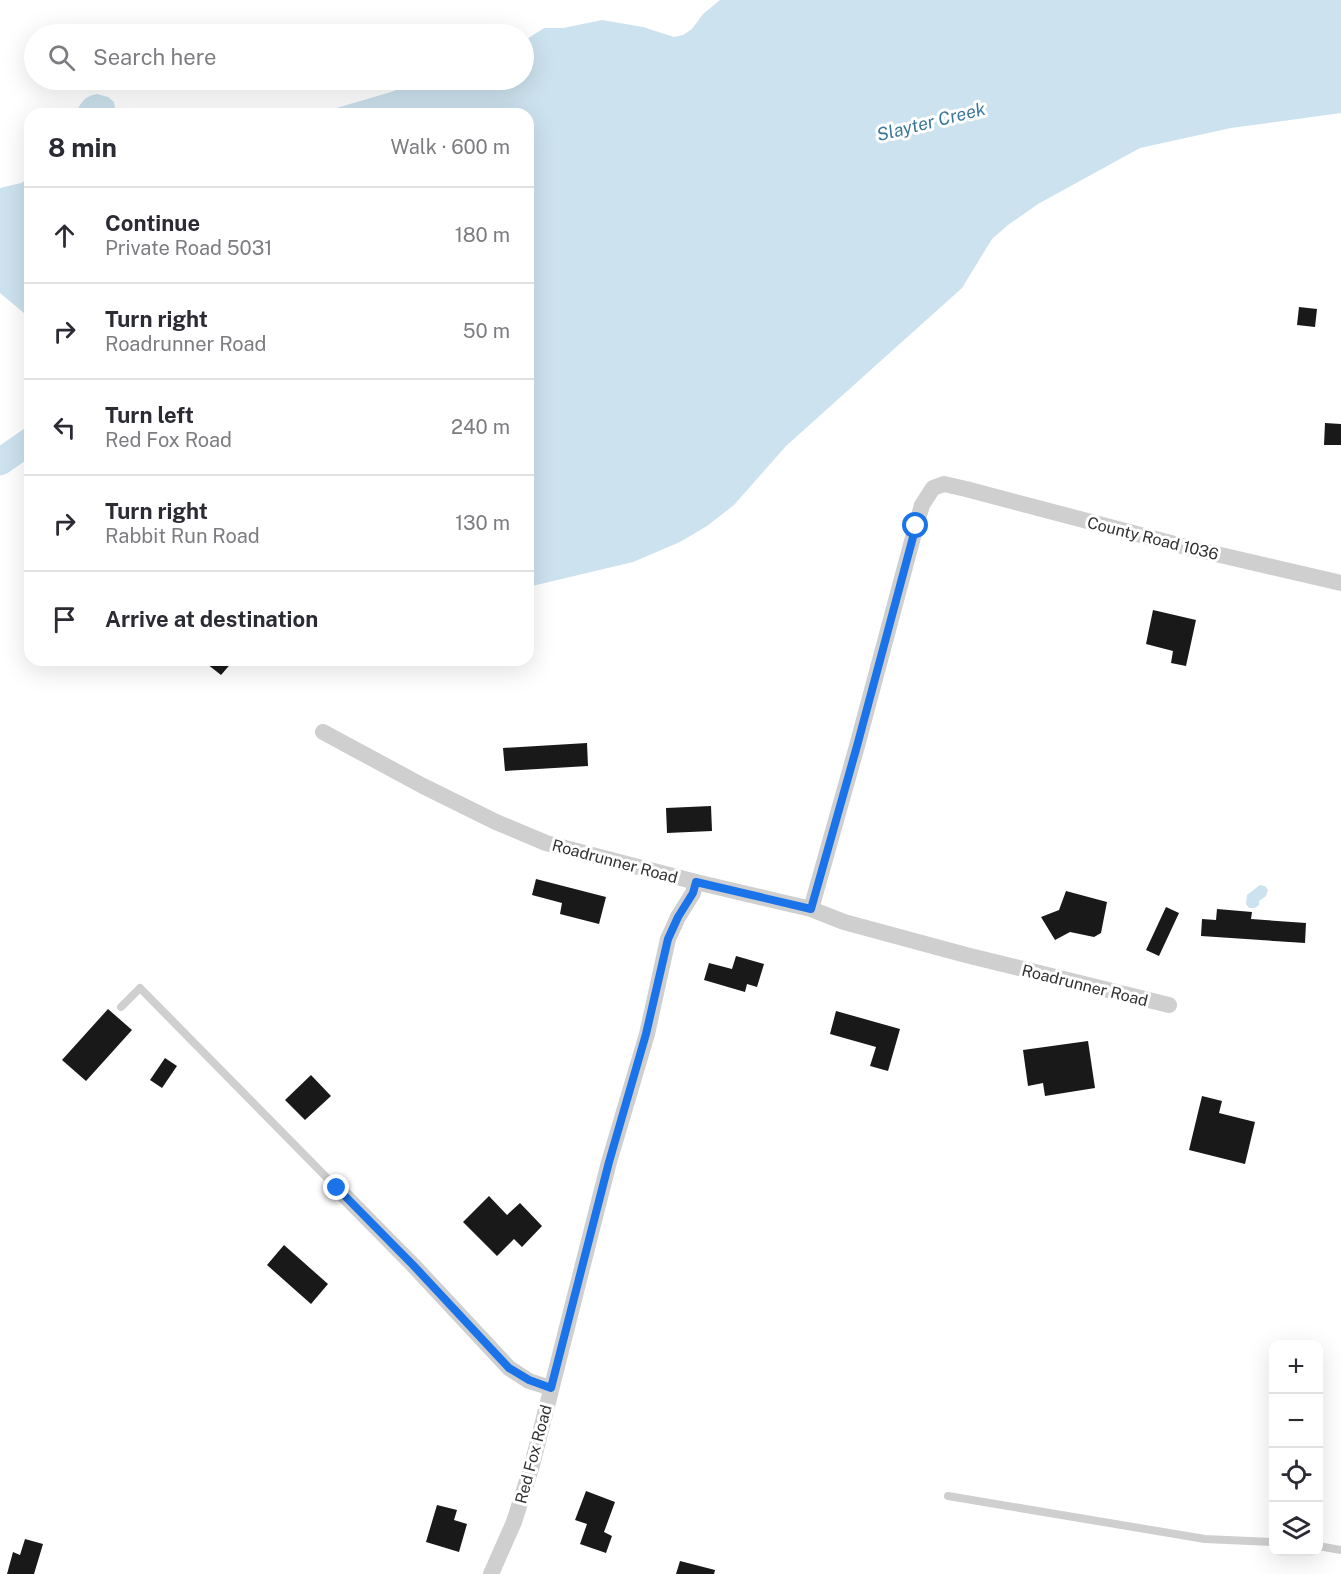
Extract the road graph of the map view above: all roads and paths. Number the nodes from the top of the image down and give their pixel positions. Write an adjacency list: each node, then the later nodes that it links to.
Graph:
1 (1341, 583): 4 (street, County Road 1036)
2 (323, 732): 3 (street, Roadrunner Road)
3 (696, 882): 4 (street, Roadrunner Road); 8 (street, Red Fox Road)
4 (811, 909): 5 (street, Roadrunner Road)
5 (1169, 1005)
6 (121, 1007): 7 (lane)
7 (337, 1188): 8 (street)
8 (551, 1388): 13 (street, Red Fox Road)
9 (948, 1496): 10 (lane)
10 (1269, 1542)
11 (1323, 1547): 12 (lane)
12 (1341, 1550)
13 (491, 1574)

